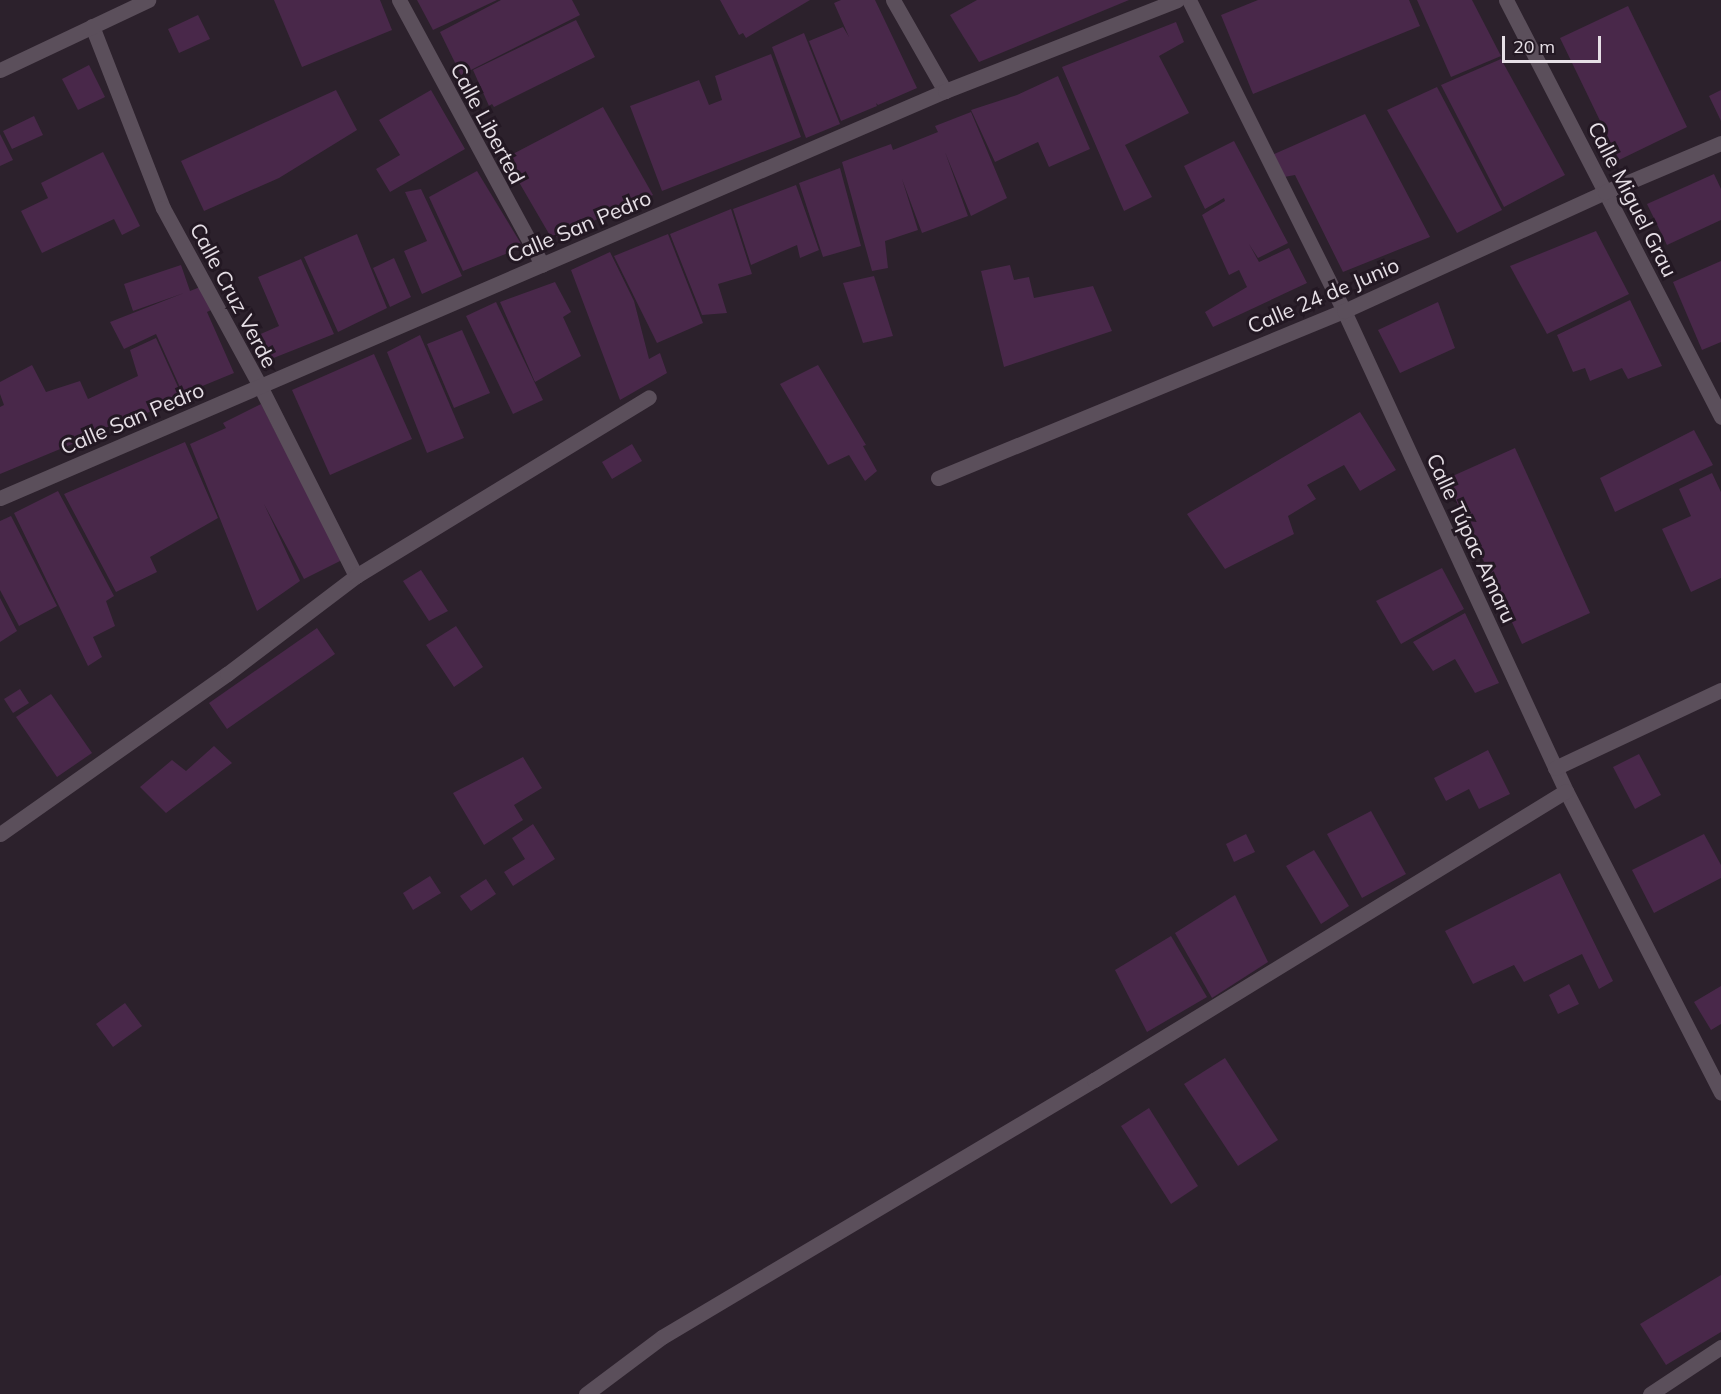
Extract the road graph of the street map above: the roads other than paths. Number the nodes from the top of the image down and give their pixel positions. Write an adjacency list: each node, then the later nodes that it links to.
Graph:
1 (148, 0): 7 (street)
2 (399, 0): 13 (street, Calle Liberted)
3 (893, 0): 10 (street)
4 (1178, 0): 10 (street, Calle San Pedro)
5 (1189, 0): 14 (street, Calle Túpac Amaru)
6 (1506, 0): 12 (street, Calle Miguel Grau)
7 (132, 4): 8 (street)
8 (92, 26): 9 (street); 15 (street, Calle Cruz Verde)
9 (0, 70)
10 (945, 92): 13 (street, Calle San Pedro)
11 (1721, 144): 12 (street, Calle 24 de Junio)
12 (1605, 192): 14 (street, Calle 24 de Junio); 17 (street, Calle Miguel Grau)
13 (542, 265): 15 (street, Calle San Pedro)
14 (1344, 311): 18 (street, Calle 24 de Junio); 22 (street, Calle Túpac Amaru)
15 (260, 386): 19 (street, Calle San Pedro); 20 (street, Calle Cruz Verde)
16 (650, 397): 20 (street)
17 (1721, 417)
18 (938, 478)
19 (0, 498)
20 (356, 576): 24 (street)
21 (1721, 690): 22 (street)
22 (1555, 768): 23 (street, Calle Túpac Amaru)
23 (1566, 792): 25 (street, Calle Túpac Amaru); 27 (street)
24 (0, 834)
25 (1721, 1092)
26 (1721, 1347): 28 (street)
27 (586, 1394)
28 (1650, 1394)

